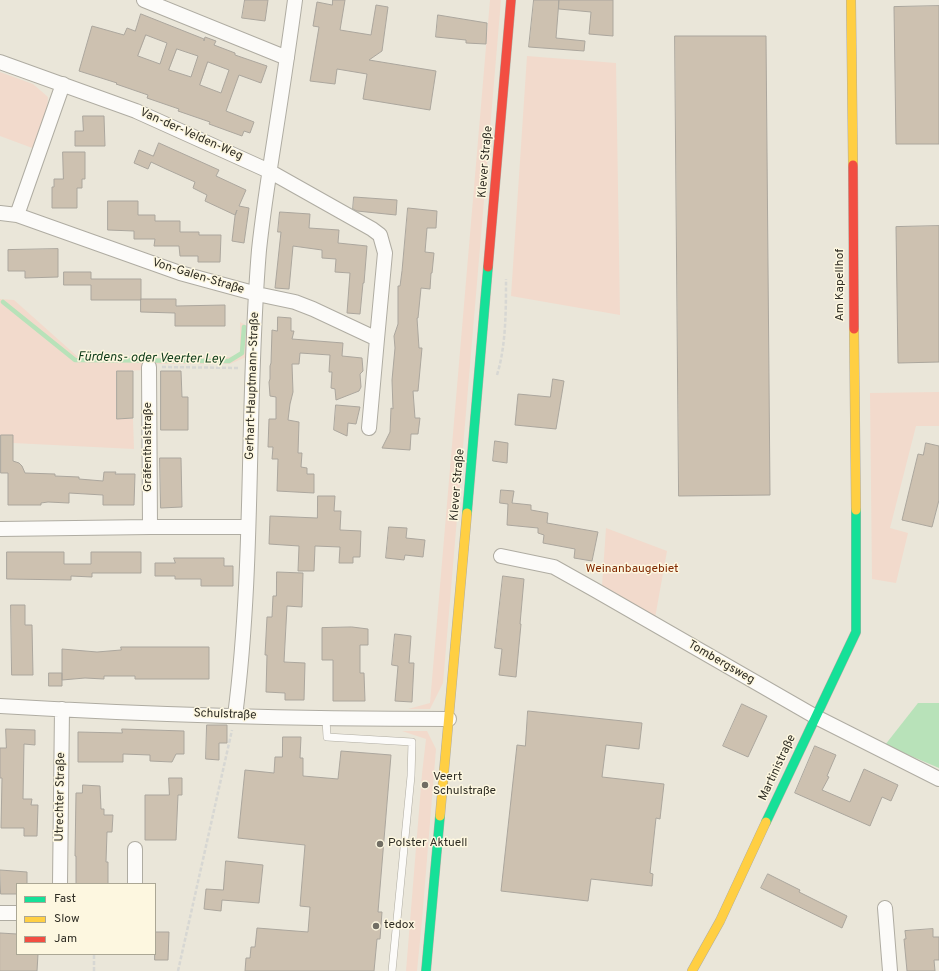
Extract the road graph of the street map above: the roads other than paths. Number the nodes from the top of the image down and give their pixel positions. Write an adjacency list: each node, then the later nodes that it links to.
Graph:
1 (144, 0): 5 (street)
2 (295, 0): 5 (street, Gerhart-Hauptmann-Straße)
3 (511, 0): 25 (street, Klever Straße)
4 (851, 0): 19 (street, Am Kapellhof)
5 (287, 58): 8 (street, Gerhart-Hauptmann-Straße)
6 (0, 62): 7 (street, Van-der-Velden-Weg)
7 (63, 84): 8 (street, Van-der-Velden-Weg); 10 (street)
8 (269, 171): 11 (street, Gerhart-Hauptmann-Straße); 12 (street, Van-der-Velden-Weg)
9 (0, 213): 10 (street, Von-Galen-Straße)
10 (17, 215): 11 (street, Von-Galen-Straße)
11 (256, 294): 12 (street, Von-Galen-Straße); 16 (street, Gerhart-Hauptmann-Straße)
12 (377, 339): 14 (street)
13 (149, 367): 15 (street, Gräfenthalstraße)
14 (369, 428)
15 (150, 527): 16 (street); 17 (street)
16 (248, 527): 22 (street, Gerhart-Hauptmann-Straße)
17 (0, 529)
18 (501, 556): 23 (street, Tombergsweg)
19 (857, 569): 23 (street, Martinistraße)
20 (0, 706): 21 (street, Schulstraße)
21 (62, 710): 22 (street, Schulstraße); 28 (street, Utrechter Straße)
22 (235, 716): 24 (street, Schulstraße)
23 (816, 717): 26 (street, Tombergsweg); 35 (street, Martinistraße)
24 (326, 719): 25 (street, Schulstraße); 33 (lane)
25 (449, 719): 34 (street, Klever Straße)
26 (939, 779)
27 (135, 849): 29 (street)
28 (60, 883)
29 (135, 883)
30 (885, 908): 36 (street)
31 (16, 912): 32 (street)
32 (0, 913)
33 (392, 971)
34 (426, 971)
35 (692, 971)
36 (890, 971)

